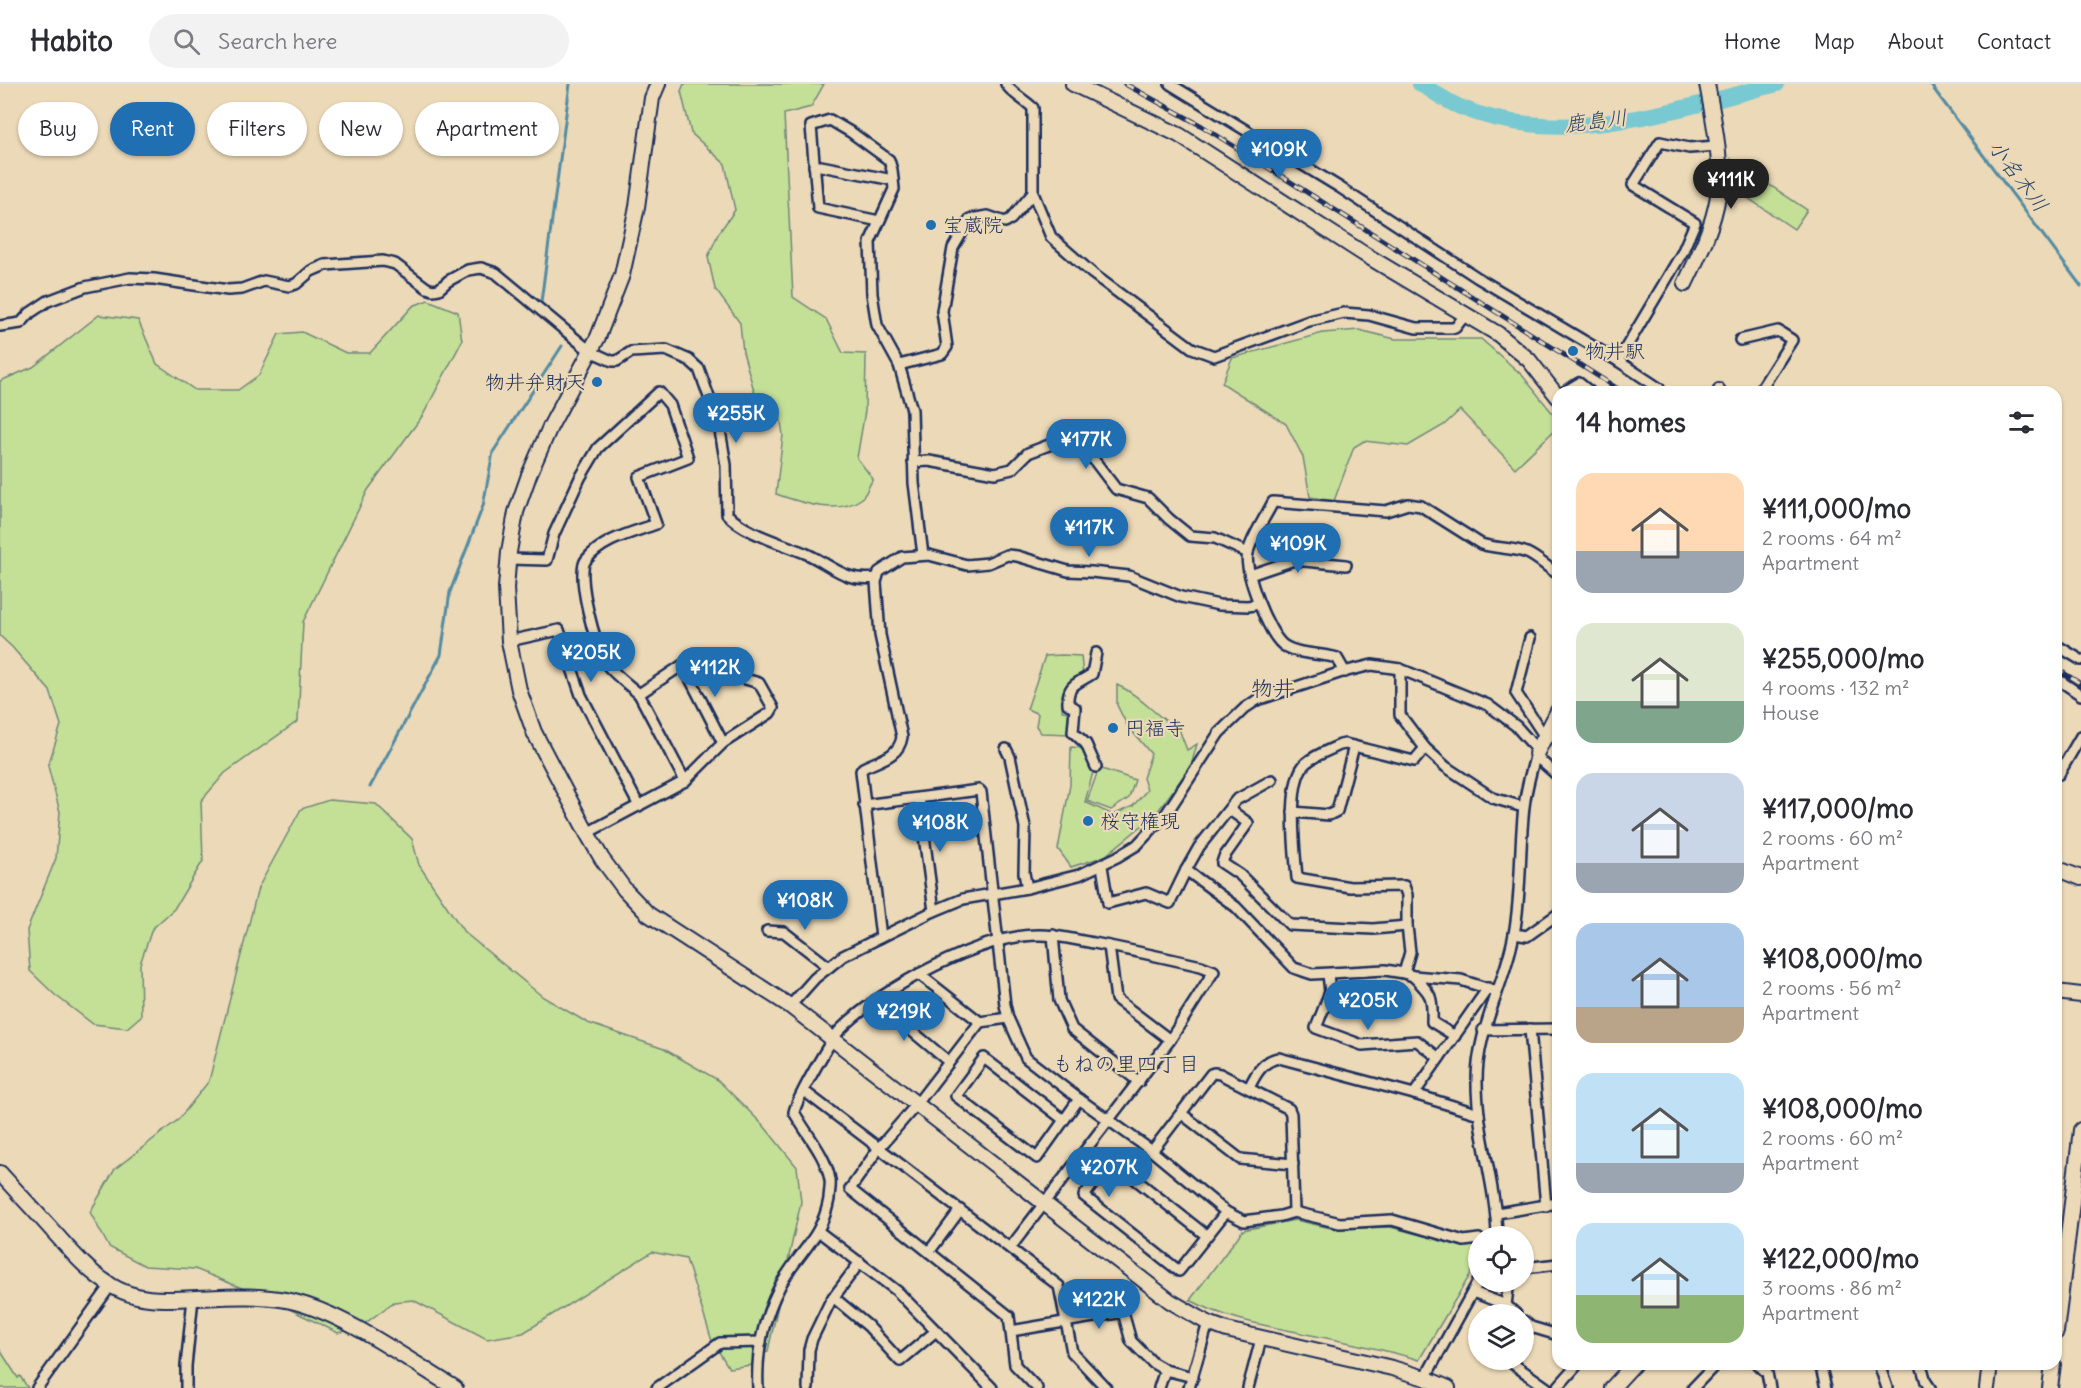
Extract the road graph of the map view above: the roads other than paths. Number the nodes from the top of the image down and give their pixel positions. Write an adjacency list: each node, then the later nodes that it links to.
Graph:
1 (658, 84): 15 (street)
2 (1006, 84): 9 (street)
3 (1073, 84): 12 (street)
4 (1170, 84): 16 (street)
5 (1707, 84): 6 (street)
6 (1717, 146): 11 (street); 16 (street)
7 (814, 166): 8 (street); 8 (street); 10 (street)
8 (893, 180): 10 (street)
9 (1033, 193): 12 (street); 17 (street)
10 (879, 221): 17 (street)
11 (1685, 284)
12 (1466, 314): 20 (street)
13 (0, 326): 15 (street)
14 (1740, 340): 19 (street)
15 (590, 351): 24 (street); 30 (street)
16 (1618, 361): 18 (street)
17 (898, 365): 21 (street)
18 (1656, 386)
19 (1762, 386)
20 (1552, 387)
21 (914, 462): 22 (street); 23 (street)
22 (1248, 553): 25 (street); 29 (street)
23 (922, 555): 30 (street); 31 (street)
24 (508, 560): 33 (street); 41 (street)
25 (1541, 562): 26 (street); 28 (street)
26 (1552, 562)
27 (1346, 565): 29 (street)
28 (1552, 570)
29 (1250, 575): 31 (street)
30 (877, 578): 56 (street)
31 (1259, 604): 39 (street)
32 (1530, 638): 44 (street)
33 (509, 641): 57 (street); 61 (street)
34 (2062, 649): 36 (street)
35 (1096, 653): 50 (street)
36 (2081, 660)
37 (682, 665): 41 (street); 45 (street); 45 (street)
38 (1400, 669): 39 (street); 47 (street); 49 (street)
39 (1345, 672): 62 (street)
40 (2062, 682): 42 (street)
41 (639, 694): 54 (street)
42 (2081, 694)
43 (2081, 736): 51 (street)
44 (1549, 737): 49 (street)
45 (723, 743): 54 (street)
46 (1354, 746): 47 (street); 60 (street); 60 (street)
47 (1425, 748): 58 (street)
48 (1006, 749): 66 (street)
49 (1536, 754): 52 (street); 58 (street)
50 (1096, 767)
51 (2062, 769)
52 (1552, 771)
53 (1272, 780): 59 (street)
54 (685, 781): 57 (street)
55 (919, 798): 56 (street); 67 (street); 68 (street)
56 (864, 805): 74 (street)
57 (639, 806): 61 (street)
58 (1523, 807): 72 (street)
59 (1230, 810): 63 (street); 70 (street)
60 (1293, 812): 70 (street)
61 (587, 833): 85 (street)
62 (1102, 866): 63 (street); 66 (street)
63 (1186, 870): 79 (street)
64 (2062, 870): 65 (street)
65 (2081, 878)
66 (1027, 888): 67 (street)
67 (993, 893): 68 (street); 75 (street)
68 (934, 911): 74 (street)
69 (1552, 918): 72 (street)
70 (1407, 926): 80 (street)
71 (767, 931): 77 (street)
72 (1514, 934): 81 (street)
73 (1053, 935): 75 (street); 76 (street); 96 (street)
74 (881, 937): 77 (street)
75 (998, 940): 78 (street); 86 (street)
76 (1109, 946): 93 (street); 93 (street)
77 (829, 967): 85 (street)
78 (919, 974): 84 (street); 87 (street)
79 (1328, 974): 80 (street); 94 (street)
80 (1409, 974): 81 (street); 91 (street)
81 (1493, 990): 90 (street); 91 (street)
82 (2062, 993): 83 (street)
83 (2081, 995)
84 (876, 1001): 92 (street); 95 (street)
85 (790, 1006): 92 (street)
86 (1008, 1017): 87 (street); 100 (street)
87 (980, 1022): 95 (street)
88 (1530, 1029): 89 (street); 90 (street); 113 (street)
89 (1552, 1029)
90 (1484, 1030): 103 (street)
91 (1455, 1036): 94 (street)
92 (832, 1039): 98 (street); 101 (street)
93 (1170, 1040): 96 (street)
94 (1439, 1058): 99 (street)
95 (950, 1062): 101 (street)
96 (1139, 1082): 104 (street)
97 (1249, 1088): 99 (street); 102 (street); 109 (street)
98 (804, 1091): 107 (street); 119 (street)
99 (1414, 1094): 103 (street)
100 (1079, 1099): 104 (street); 105 (street)
101 (916, 1105): 107 (street); 111 (street)
102 (1182, 1114): 108 (street); 109 (street)
103 (1479, 1114): 117 (street)
104 (1109, 1119): 108 (street); 111 (street)
105 (1064, 1120): 105 (street)
106 (2081, 1130): 124 (street)
107 (879, 1148): 114 (street); 123 (street)
108 (1152, 1151): 115 (street)
109 (1293, 1164): 116 (street)
110 (0, 1173): 128 (street)
111 (1044, 1203): 122 (street); 134 (street)
112 (1552, 1204): 113 (street)
113 (1546, 1206): 117 (street)
114 (960, 1210): 122 (street); 123 (street)
115 (1226, 1212): 116 (street); 120 (street)
116 (1294, 1212): 121 (street)
117 (1497, 1213): 118 (street)
118 (1497, 1226)
119 (818, 1231): 125 (street); 140 (street)
120 (1207, 1236): 120 (street)
121 (1468, 1240)
122 (1010, 1248): 133 (street)
123 (929, 1252): 137 (street)
124 (2062, 1253)
125 (860, 1262): 130 (street); 136 (street)
126 (1552, 1265): 127 (street)
127 (1534, 1267)
128 (111, 1285): 131 (street); 155 (street)
129 (1473, 1292): 132 (street); 153 (street)
130 (833, 1297): 136 (street); 160 (street)
131 (194, 1298): 156 (street); 157 (street)
132 (1494, 1304)
133 (1066, 1323): 137 (street); 141 (street); 163 (street)
134 (1208, 1323): 139 (street); 152 (street)
135 (1534, 1329): 138 (street)
136 (936, 1331): 161 (street)
137 (1011, 1331): 162 (street)
138 (1552, 1333)
139 (1261, 1340): 153 (street); 166 (street)
140 (761, 1342): 158 (street); 159 (street)
141 (1165, 1370): 152 (street); 164 (street)
142 (1521, 1370): 168 (street)
143 (1573, 1370): 169 (street)
144 (1628, 1370): 170 (street)
145 (1710, 1370): 154 (street)
146 (1764, 1370): 173 (street)
147 (1822, 1370): 174 (street)
148 (1881, 1370): 175 (street)
149 (1923, 1370): 176 (street)
150 (1989, 1370): 177 (street)
151 (2052, 1370): 178 (street)
152 (1192, 1377): 165 (street)
153 (1425, 1378): 167 (street)
154 (1701, 1379): 171 (street); 172 (street)
155 (38, 1388)
156 (186, 1388)
157 (455, 1388)
158 (657, 1388)
159 (758, 1388)
160 (808, 1388)
161 (992, 1388)
162 (1037, 1388)
163 (1106, 1388)
164 (1159, 1388)
165 (1189, 1388)
166 (1248, 1388)
167 (1448, 1388)
168 (1546, 1388)
169 (1557, 1388)
170 (1612, 1388)
171 (1693, 1388)
172 (1709, 1388)
173 (1770, 1388)
174 (1826, 1388)
175 (1887, 1388)
176 (1930, 1388)
177 (1987, 1388)
178 (2050, 1388)

